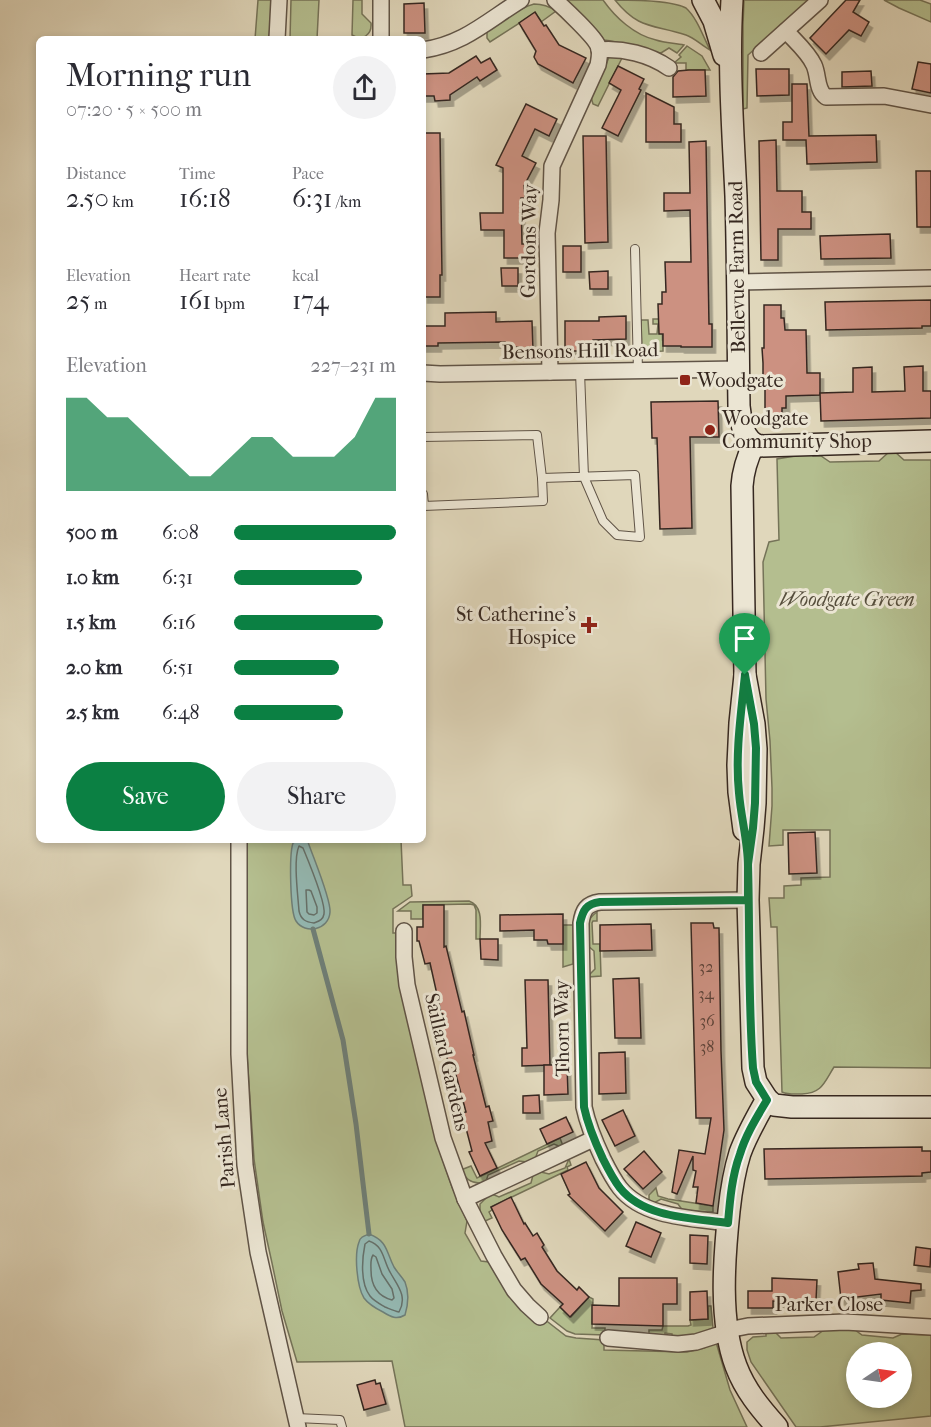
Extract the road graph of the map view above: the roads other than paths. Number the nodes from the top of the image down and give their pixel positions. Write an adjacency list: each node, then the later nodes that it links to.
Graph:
1 (279, 0): 9 (street)
2 (381, 0): 10 (street)
3 (521, 0): 11 (street)
4 (555, 0): 12 (street)
5 (703, 0): 15 (street, Bellevue Farm Road)
6 (732, 0): 15 (street, Bellevue Farm Road)
7 (820, 0): 8 (street)
8 (786, 31): 13 (street); 16 (street)
9 (277, 36)
10 (381, 36)
11 (426, 50)
12 (599, 50): 14 (street); 22 (street, Gordons Way)
13 (761, 53)
14 (669, 68)
15 (732, 88): 19 (street, Bellevue Farm Road)
16 (931, 105)
17 (635, 249): 21 (lane)
18 (931, 278): 19 (street)
19 (738, 282): 20 (street, Bellevue Farm Road)
20 (738, 369): 21 (street, Bensons Hill Road); 27 (street, Bellevue Farm Road)
21 (638, 371): 23 (street, Bensons Hill Road)
22 (550, 372): 23 (street, Bensons Hill Road); 24 (street, Bensons Hill Road)
23 (580, 372): 28 (lane)
24 (426, 373)
25 (426, 437): 29 (lane)
26 (931, 441): 27 (street)
27 (754, 444): 32 (street)
28 (584, 477): 28 (lane); 29 (lane)
29 (542, 478): 30 (lane)
30 (426, 506)
31 (239, 843): 43 (street, Parish Lane)
32 (748, 900): 34 (street); 36 (street, Thorn Way)
33 (404, 931): 37 (street, Saillard Gardens)
34 (767, 1100): 35 (street); 38 (street)
35 (931, 1107)
36 (593, 1139): 37 (street); 38 (street, Thorn Way)
37 (465, 1199): 39 (street, Saillard Gardens)
38 (728, 1223): 41 (street)
39 (540, 1317)
40 (931, 1327): 41 (street, Parker Close)
41 (728, 1330): 42 (street, Parker Close); 45 (street)
42 (608, 1338)
43 (297, 1422): 44 (lane)
44 (342, 1427)
45 (777, 1427)

